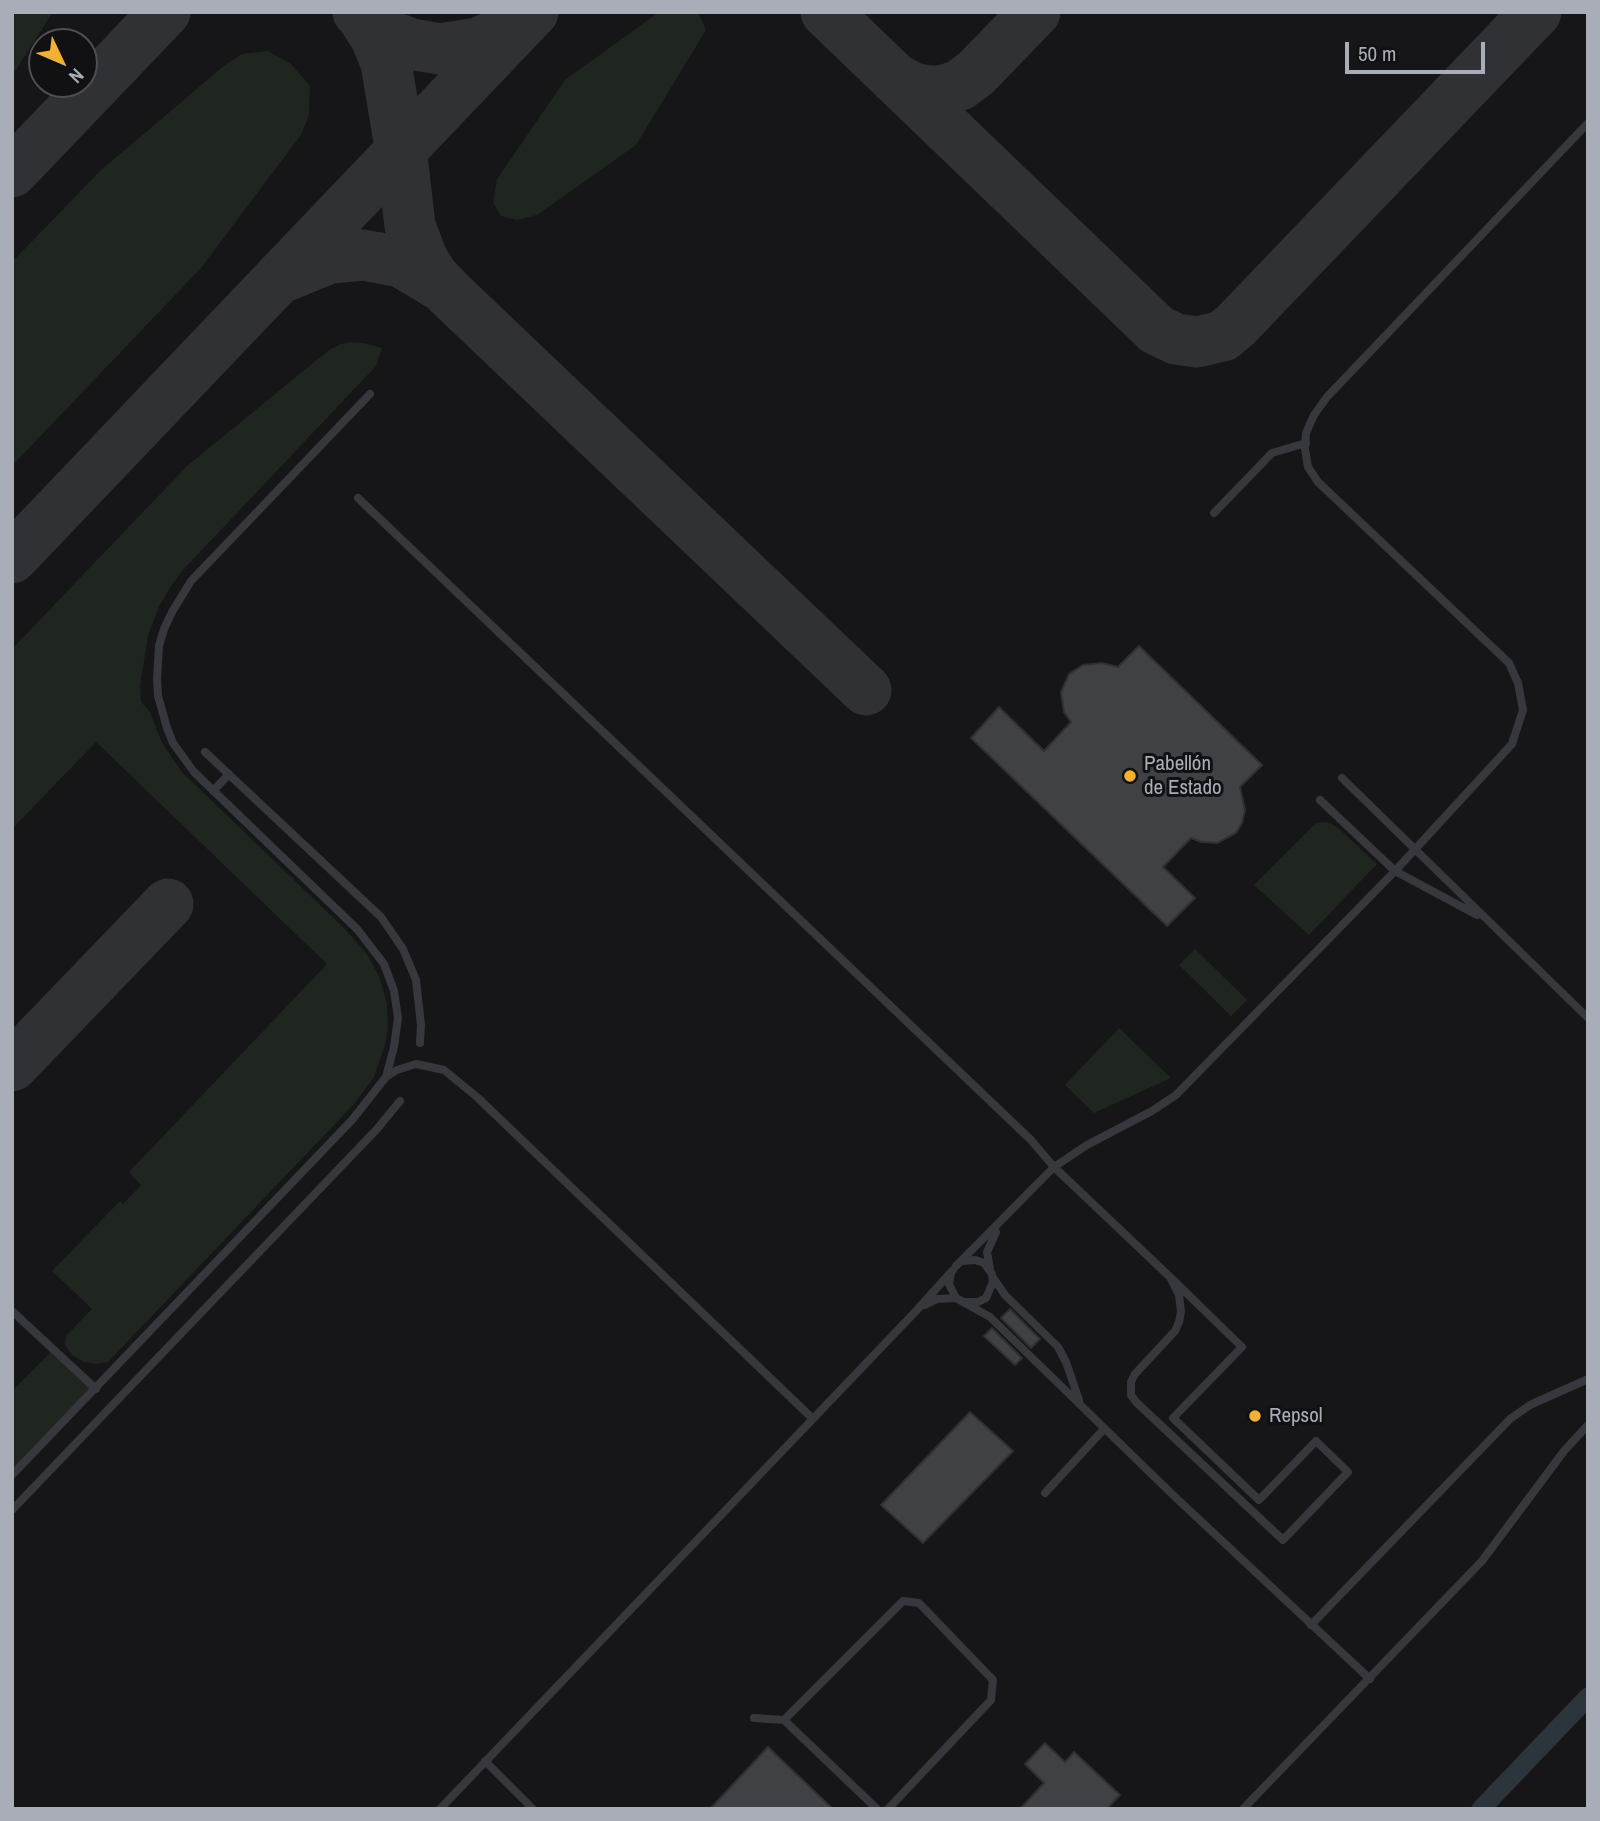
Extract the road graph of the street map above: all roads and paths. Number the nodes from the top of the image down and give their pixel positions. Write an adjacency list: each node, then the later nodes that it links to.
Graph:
1 (1588, 123): 3 (lane)
2 (370, 394): 9 (lane)
3 (1306, 443): 5 (lane); 11 (lane)
4 (358, 498): 18 (lane)
5 (1214, 513)
6 (205, 752): 7 (lane)
7 (229, 774): 9 (lane); 15 (lane)
8 (1342, 778): 11 (lane)
9 (213, 791): 16 (lane)
10 (1320, 800): 12 (lane)
11 (1414, 850): 12 (lane); 13 (lane)
12 (1395, 871): 13 (lane); 18 (lane)
13 (1485, 920): 14 (lane)
14 (1588, 1018)
15 (420, 1044)
16 (386, 1077): 28 (lane); 30 (lane)
17 (400, 1101): 35 (lane)
18 (1054, 1167): 19 (lane); 22 (lane)
19 (1005, 1218): 20 (lane); 21 (lane)
20 (954, 1268): 21 (lane); 23 (lane); 26 (lane)
21 (991, 1272): 24 (lane); 29 (lane)
22 (1170, 1277): 22 (lane)
23 (956, 1298): 24 (lane); 26 (lane)
24 (965, 1303): 29 (lane)
25 (12, 1311): 28 (lane)
26 (916, 1311): 30 (lane)
27 (1588, 1379): 36 (lane)
28 (96, 1389): 33 (lane)
29 (1084, 1409): 32 (lane)
30 (812, 1418): 40 (lane)
31 (1588, 1425): 37 (lane)
32 (1104, 1429): 34 (lane); 36 (lane)
33 (12, 1475)
34 (1045, 1493)
35 (12, 1510)
36 (1311, 1625): 37 (lane)
37 (1370, 1679): 45 (lane)
38 (754, 1718): 39 (lane)
39 (784, 1720): 43 (lane); 44 (lane)
40 (485, 1761): 41 (lane); 42 (lane)
41 (440, 1809)
42 (533, 1809)
43 (877, 1809)
44 (888, 1809)
45 (1243, 1809)

